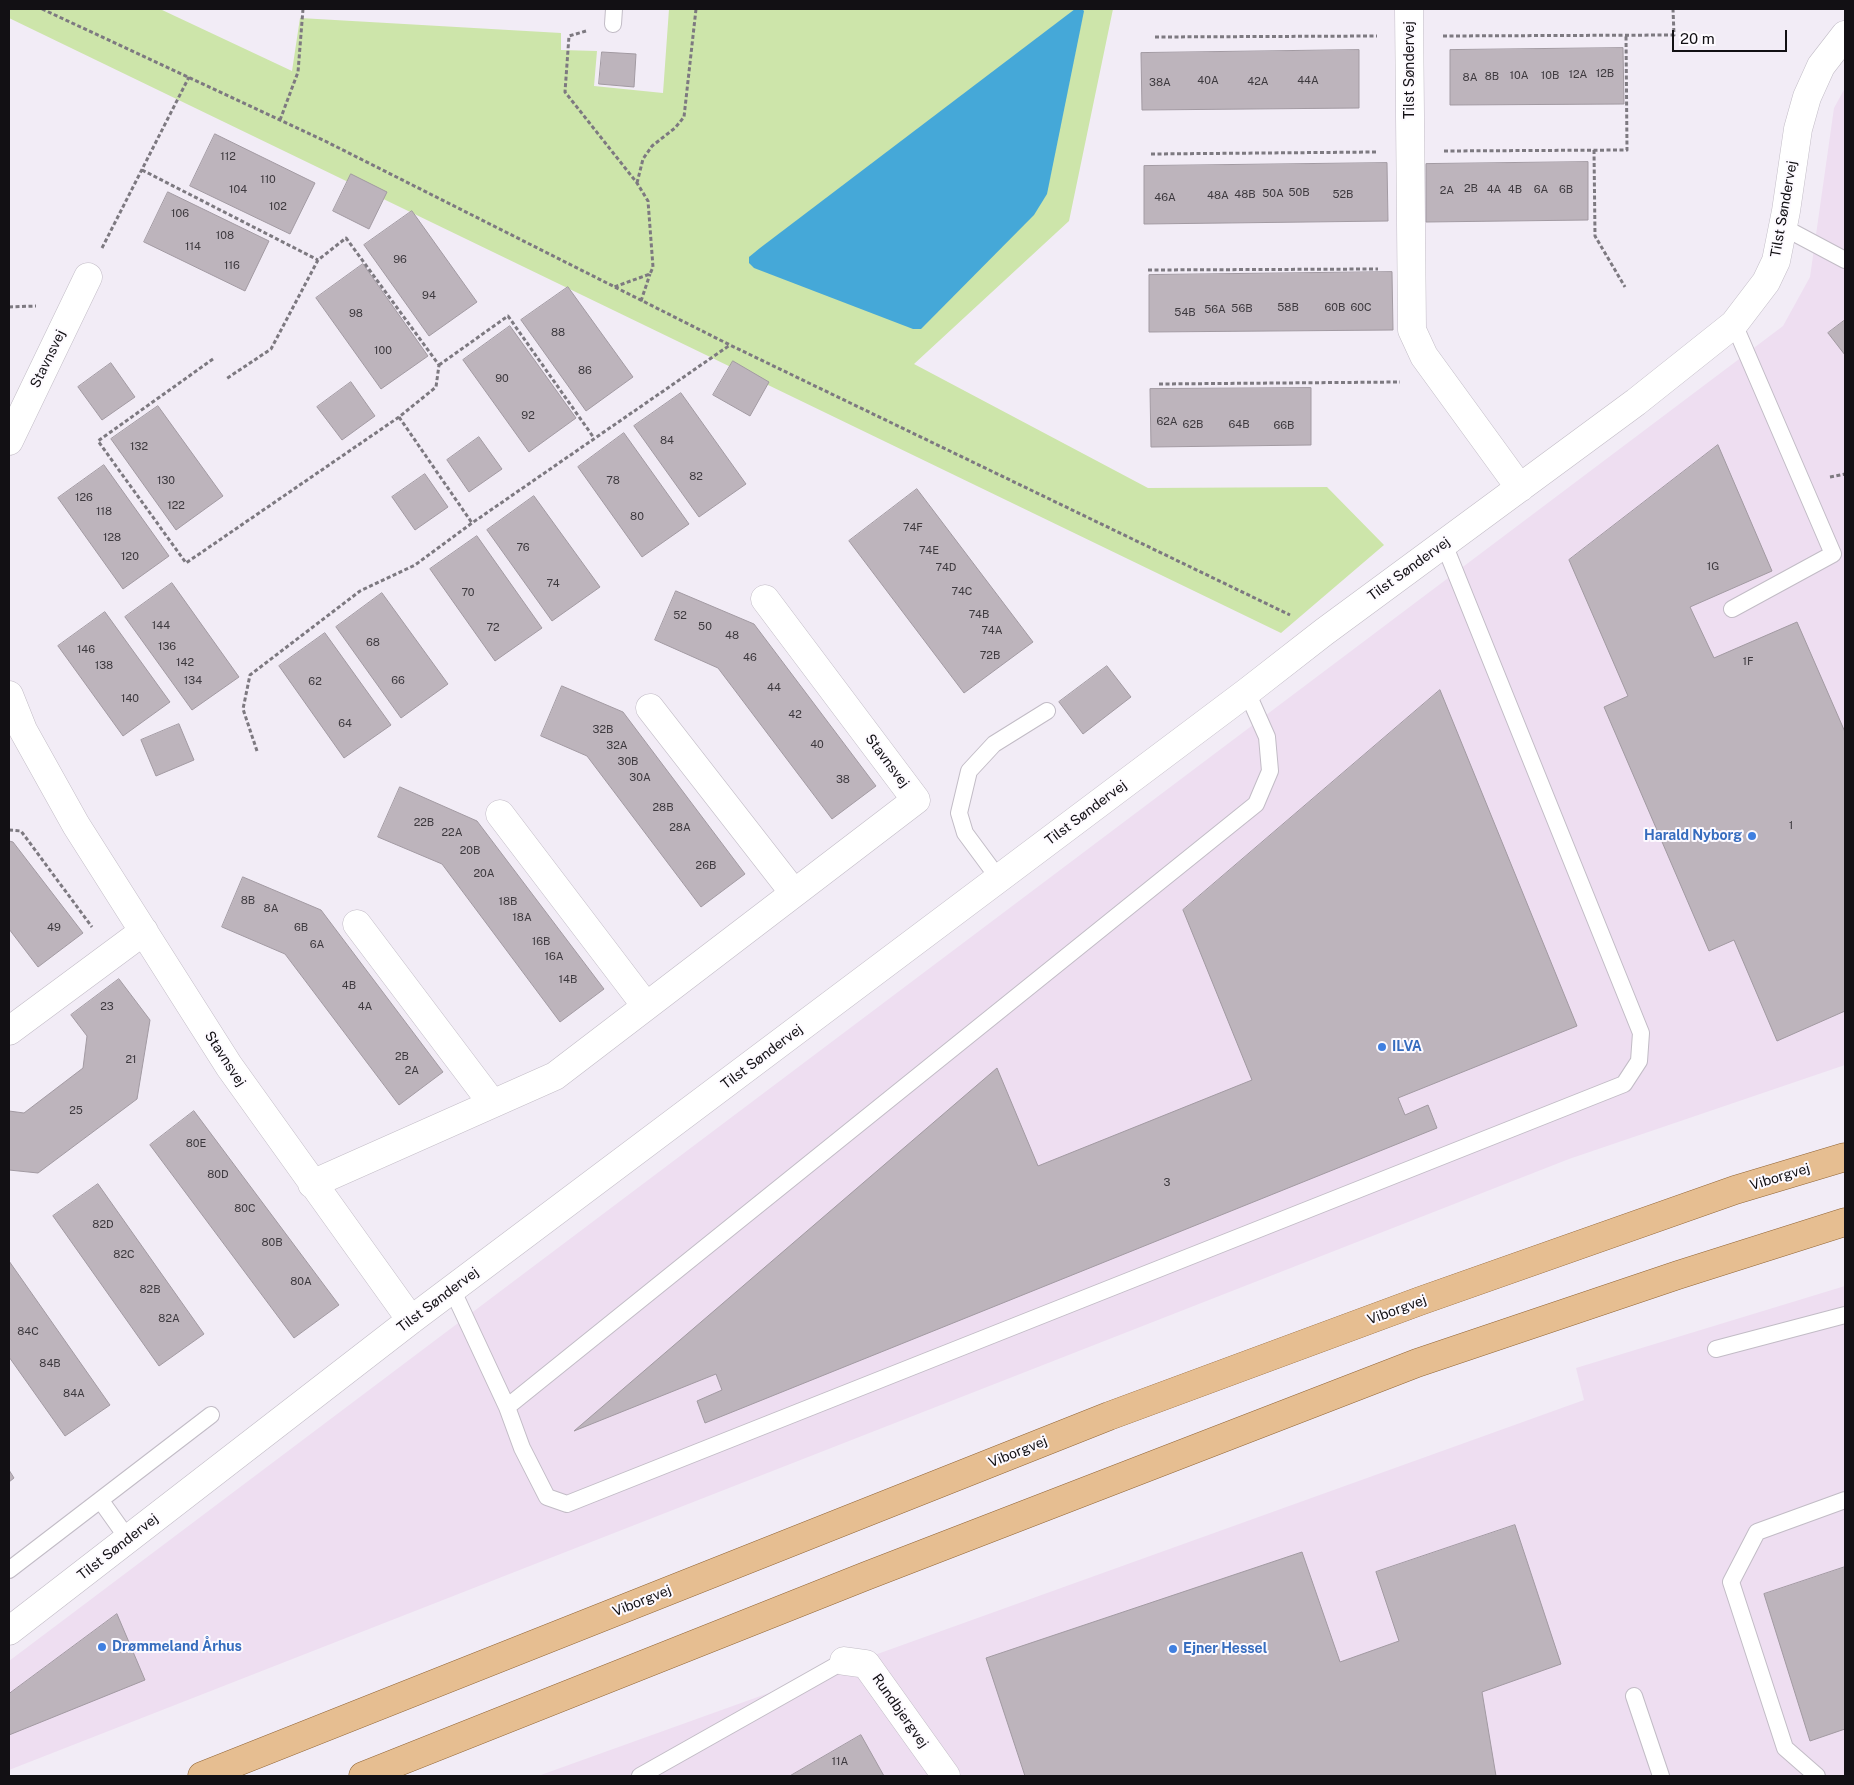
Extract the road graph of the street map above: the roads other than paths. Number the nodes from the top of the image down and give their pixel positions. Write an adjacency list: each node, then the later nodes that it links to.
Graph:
1 (1409, 9): 8 (street, Tilst Søndervej)
2 (1845, 35): 3 (street, Tilst Søndervej)
3 (1783, 227): 4 (lane); 6 (street, Tilst Søndervej)
4 (1845, 260)
5 (88, 278): 7 (street, Stavnsvej)
6 (1734, 324): 8 (street, Tilst Søndervej); 11 (lane)
7 (9, 441)
8 (1520, 488): 9 (street, Tilst Søndervej)
9 (1444, 544): 12 (street, Tilst Søndervej); 31 (lane)
10 (765, 599): 18 (street, Stavnsvej)
11 (1732, 609)
12 (1247, 692): 17 (street, Tilst Søndervej); 31 (lane)
13 (9, 695): 20 (street, Stavnsvej)
14 (650, 708): 18 (street)
15 (1046, 711): 17 (lane)
16 (500, 814): 21 (street)
17 (999, 879): 27 (street, Tilst Søndervej)
18 (794, 893): 21 (street, Stavnsvej)
19 (357, 924): 23 (street)
20 (144, 931): 22 (street); 25 (street, Stavnsvej)
21 (646, 1006): 23 (street, Stavnsvej)
22 (9, 1031)
23 (492, 1103): 25 (street, Stavnsvej)
24 (1845, 1157): 40 (main road, Viborgvej)
25 (312, 1184): 29 (street, Stavnsvej)
26 (1845, 1222): 41 (main road)
27 (452, 1289): 29 (street, Tilst Søndervej); 31 (lane)
28 (1845, 1315): 30 (lane)
29 (411, 1320): 35 (street, Tilst Søndervej)
30 (1716, 1349)
31 (507, 1407)
32 (211, 1415): 34 (lane)
33 (1845, 1500): 45 (lane)
34 (101, 1501): 35 (lane); 36 (lane)
35 (128, 1539): 37 (street, Tilst Søndervej)
36 (9, 1570)
37 (9, 1631)
38 (844, 1661): 42 (lane); 43 (street, Rundbjergvej)
39 (1634, 1696): 44 (lane)
40 (202, 1776)
41 (363, 1776)
42 (640, 1776)
43 (946, 1776)
44 (1661, 1776)
45 (1817, 1776)

